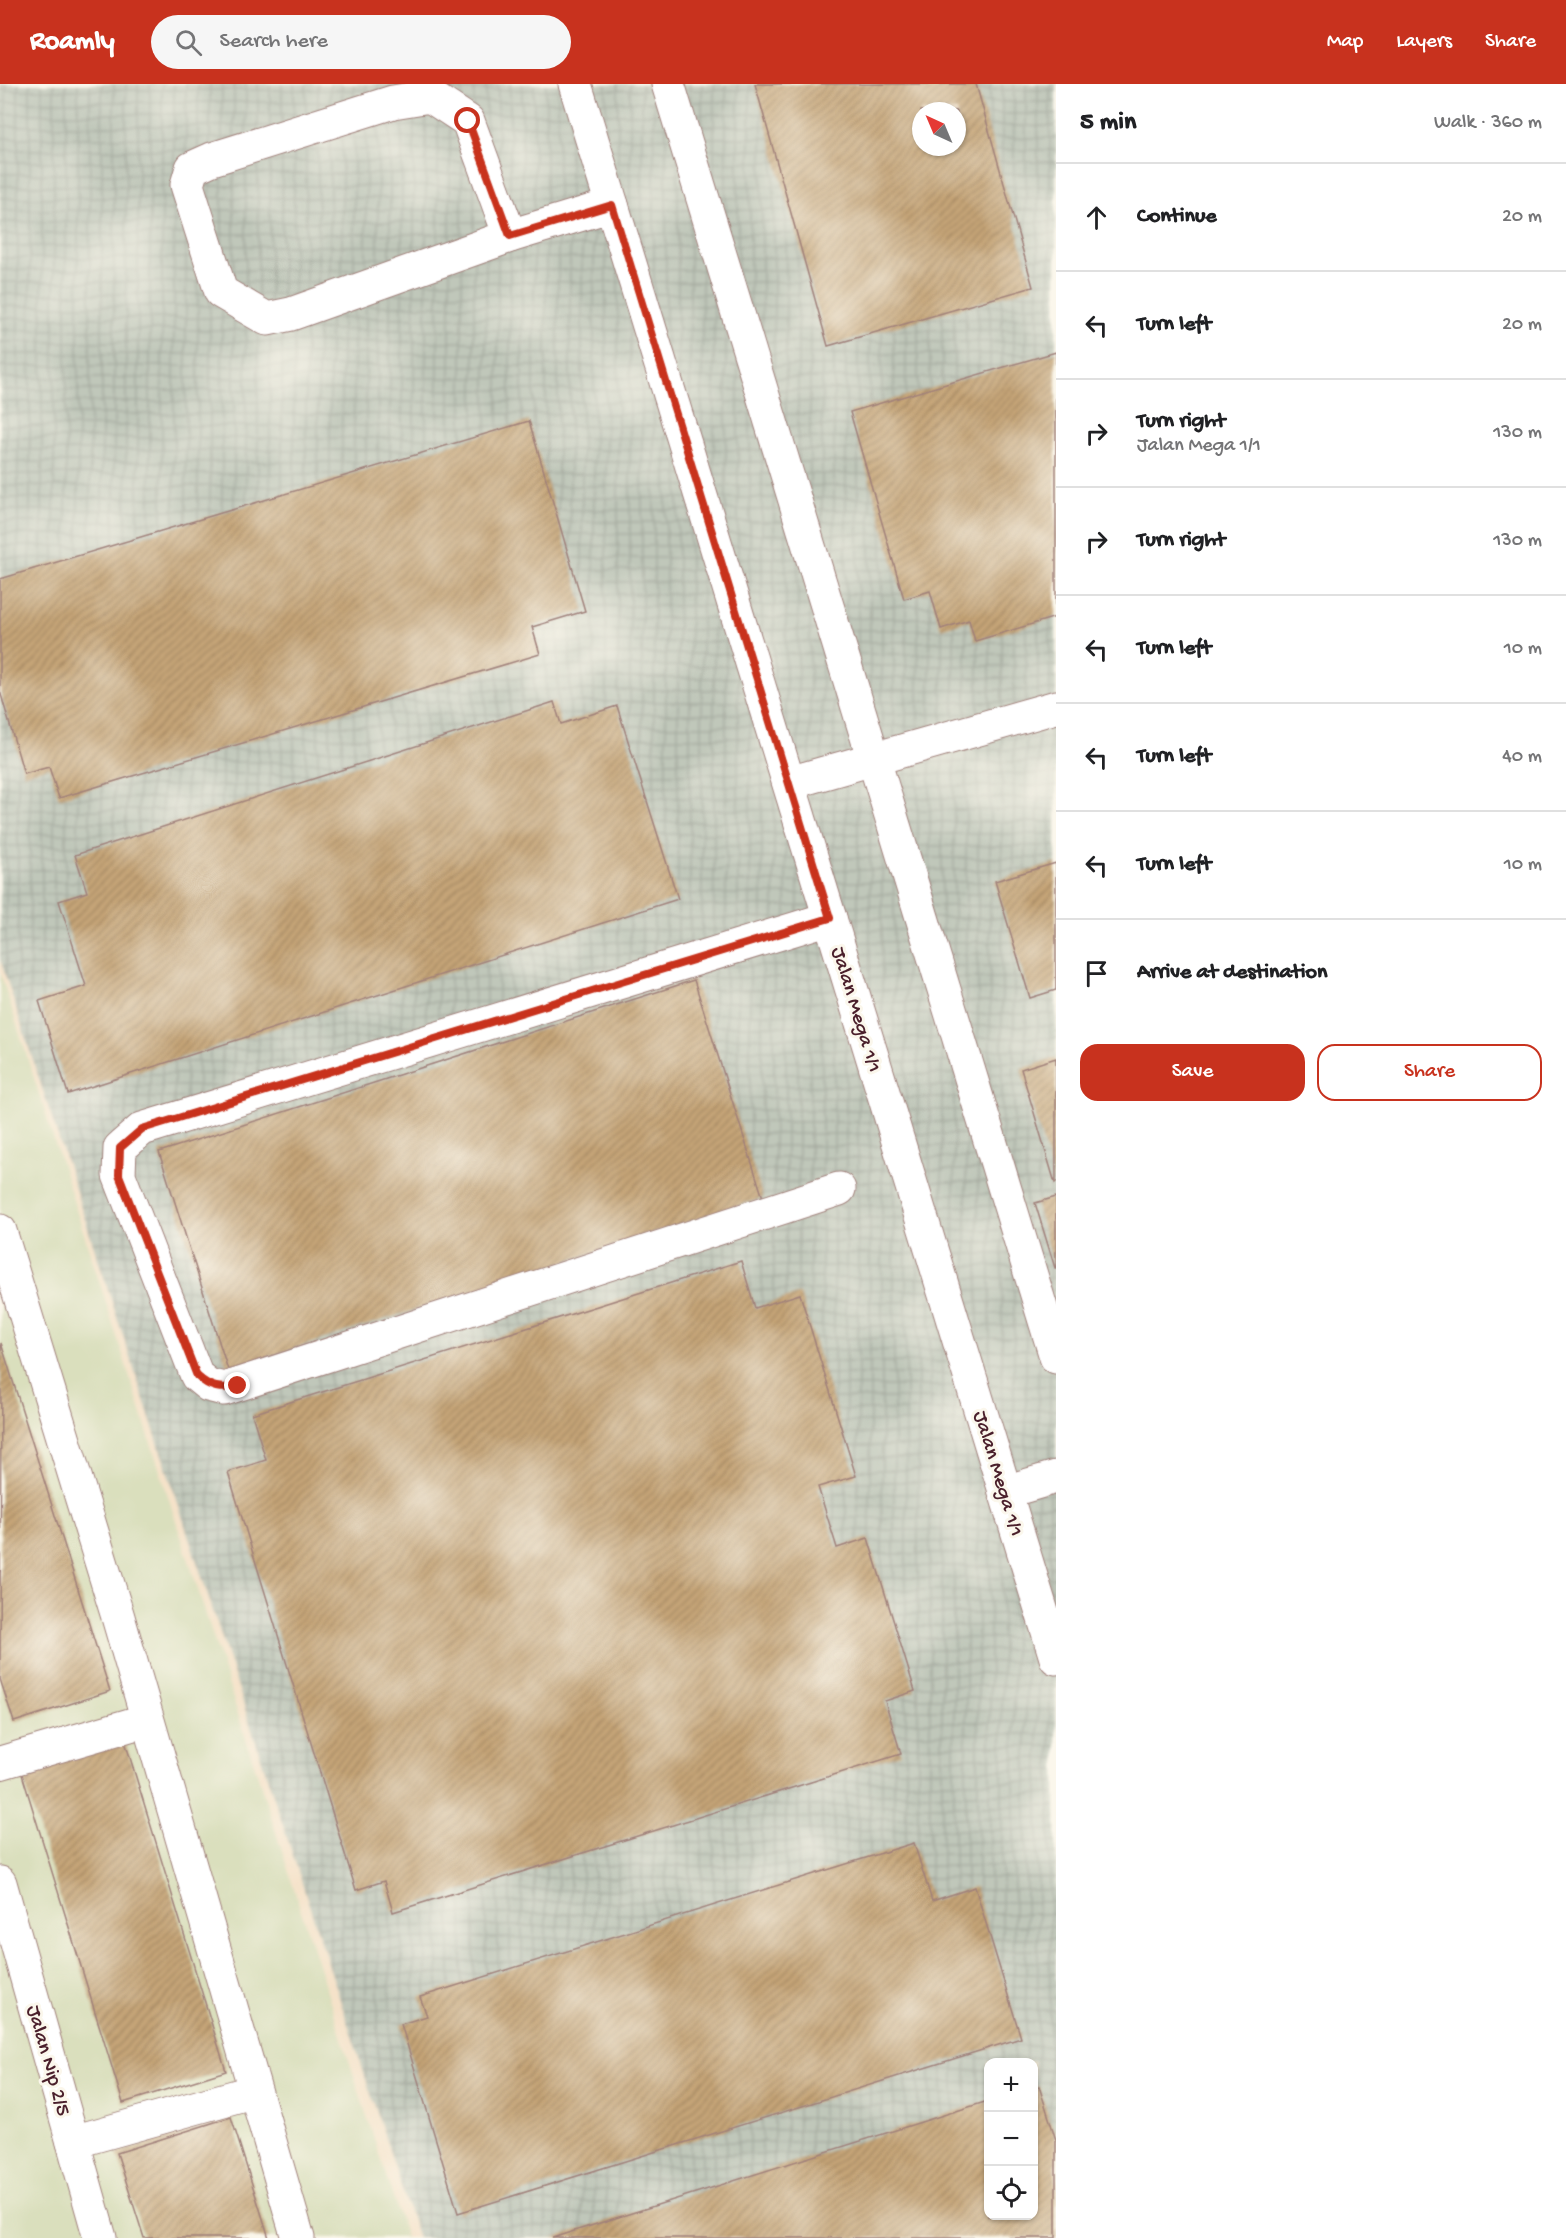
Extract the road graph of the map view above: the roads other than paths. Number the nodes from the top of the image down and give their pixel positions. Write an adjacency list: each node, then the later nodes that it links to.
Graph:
1 (575, 84): 3 (street, Jalan Mega 1/1)
2 (668, 84): 6 (street)
3 (612, 205): 4 (street); 7 (street, Jalan Mega 1/1)
4 (510, 236): 4 (street)
5 (1056, 707): 6 (street)
6 (874, 759): 7 (street); 11 (street)
7 (789, 783): 8 (street, Jalan Mega 1/1)
8 (830, 918): 9 (street); 13 (street, Jalan Mega 1/1)
9 (839, 1189)
10 (0, 1230): 15 (street)
11 (1056, 1357)
12 (1056, 1478): 13 (street)
13 (1005, 1492): 14 (street, Jalan Mega 1/1)
14 (1056, 1658)
15 (147, 1720): 16 (street); 18 (street)
16 (0, 1763)
17 (0, 1883): 19 (street, Jalan Nip 2/5)
18 (255, 2091): 19 (street); 21 (street)
19 (73, 2142): 20 (street, Jalan Nip 2/5)
20 (100, 2238)
21 (298, 2238)

